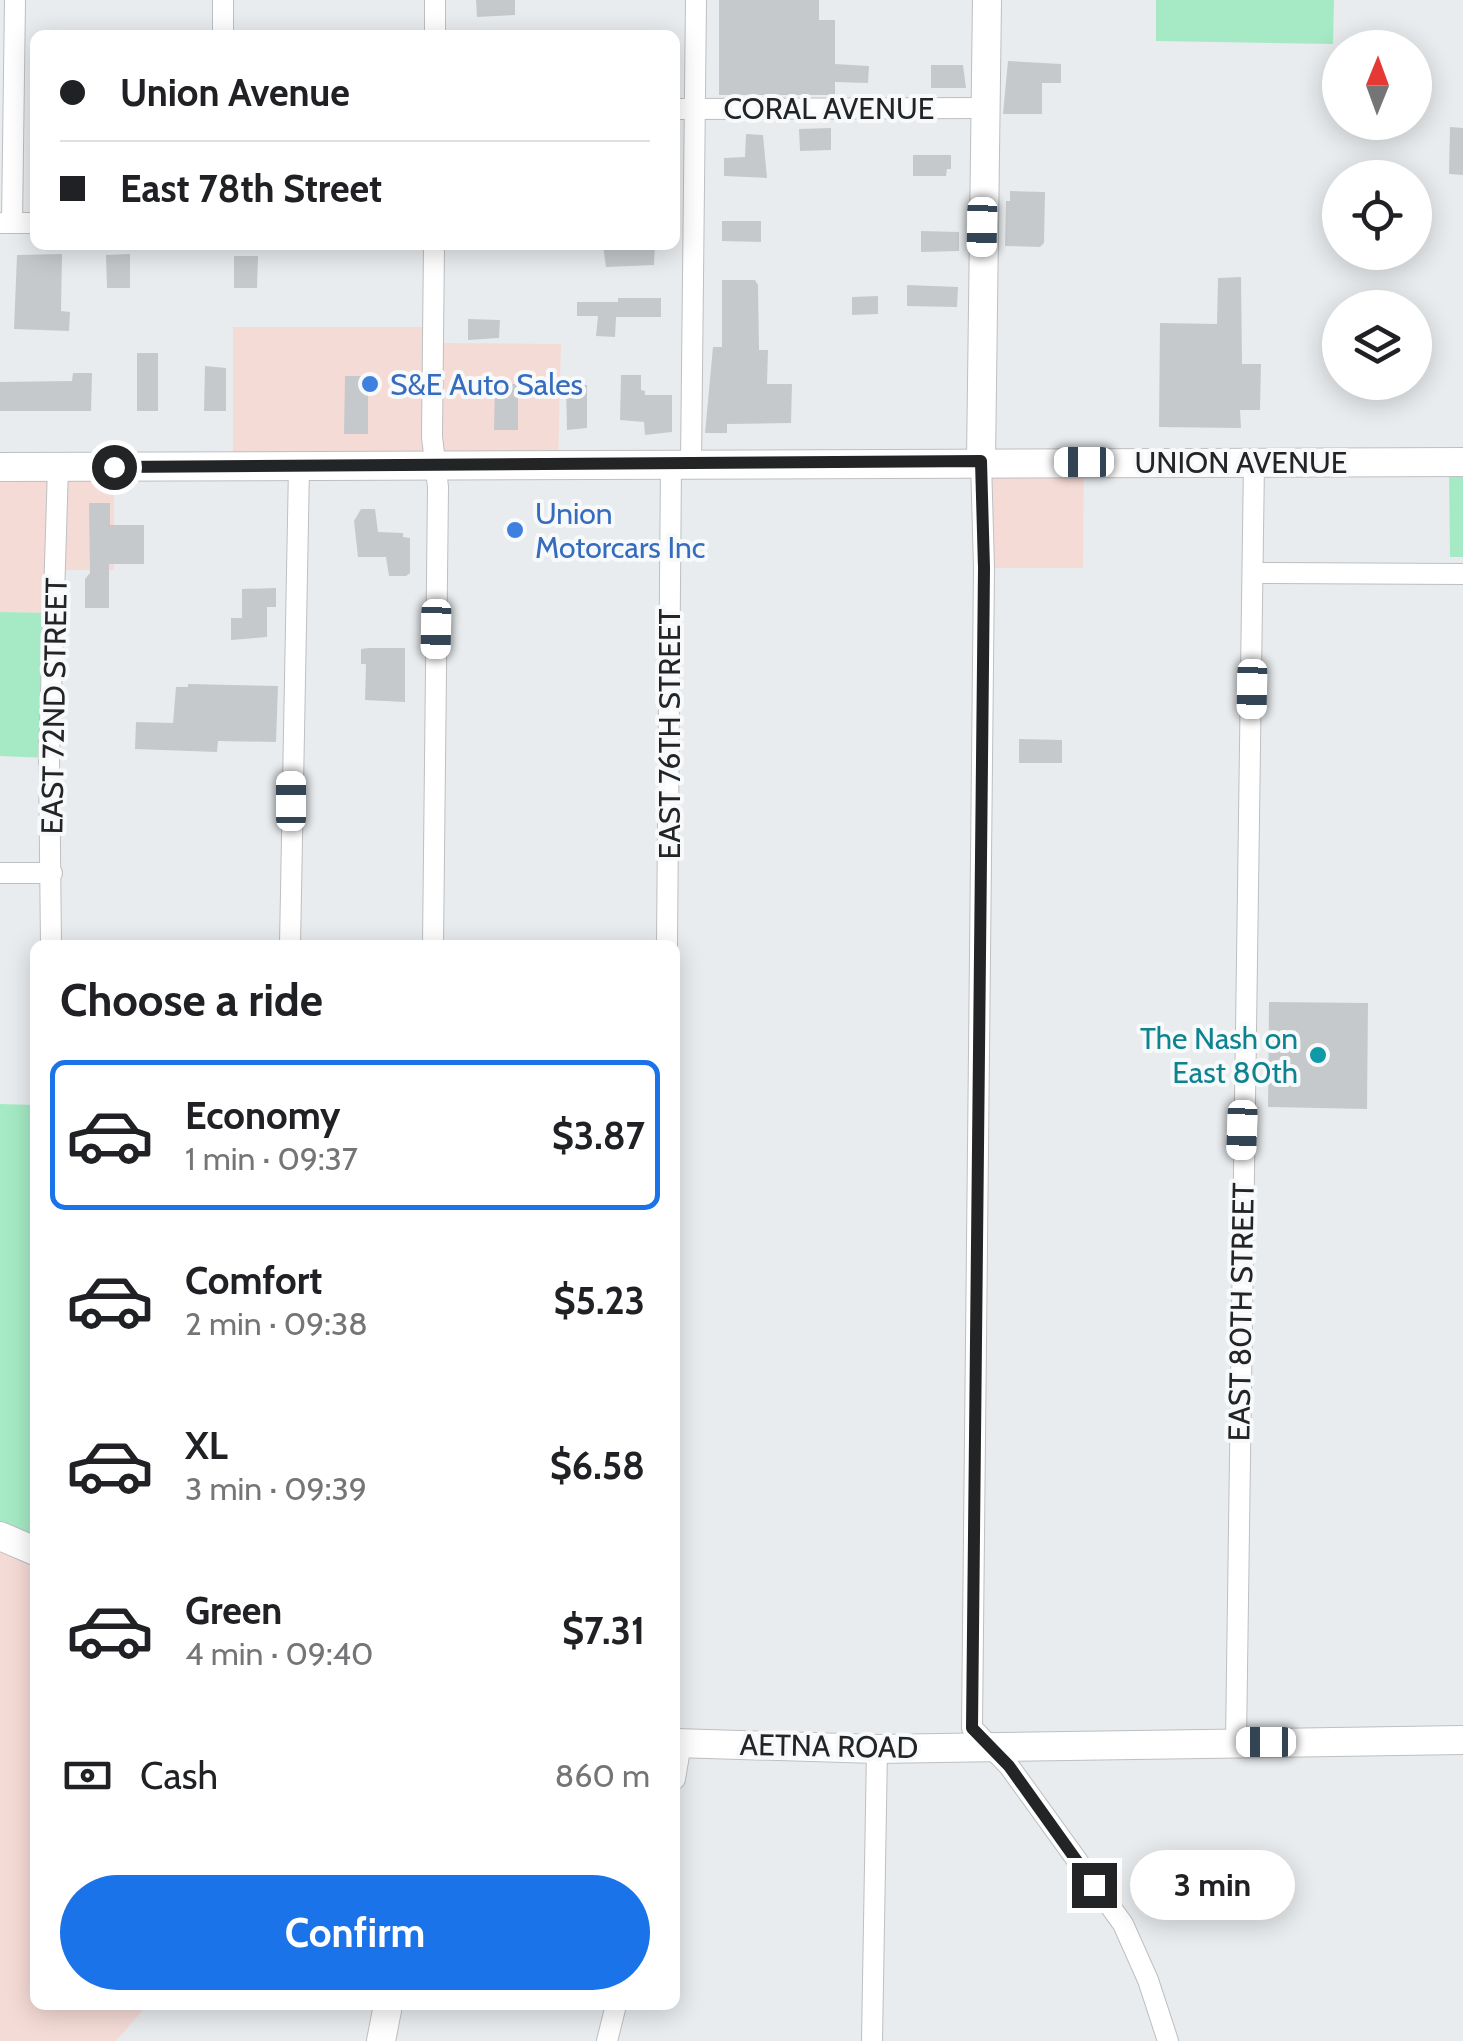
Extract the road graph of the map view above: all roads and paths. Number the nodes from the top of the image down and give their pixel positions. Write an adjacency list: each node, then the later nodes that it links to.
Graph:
1 (15, 0): 10 (street)
2 (224, 0): 6 (street)
3 (436, 0): 7 (street)
4 (696, 0): 9 (street, EAST 76TH STREET)
5 (987, 0): 8 (main road)
6 (224, 30)
7 (435, 30)
8 (983, 108): 9 (street, CORAL AVENUE); 12 (main road)
9 (685, 109): 16 (street, EAST 76TH STREET)
10 (6, 223)
11 (434, 250): 15 (street)
12 (981, 461): 13 (main road, UNION AVENUE); 16 (main road, UNION AVENUE); 33 (street)
13 (1254, 462): 14 (main road, UNION AVENUE); 20 (street, EAST 80TH STREET)
14 (1463, 462)
15 (436, 464): 16 (main road, UNION AVENUE); 19 (main road, UNION AVENUE); 26 (street)
16 (681, 464): 27 (street, EAST 76TH STREET)
17 (0, 467): 18 (main road, UNION AVENUE)
18 (58, 467): 19 (main road, UNION AVENUE); 22 (street, EAST 72ND STREET)
19 (299, 467): 25 (street)
20 (1254, 573): 21 (street); 31 (street, EAST 80TH STREET)
21 (1463, 574)
22 (52, 873): 23 (street); 24 (street, EAST 72ND STREET)
23 (0, 874)
24 (51, 940)
25 (290, 940)
26 (433, 940)
27 (667, 940)
28 (0, 1536): 29 (main road)
29 (30, 1549)
30 (1463, 1740): 31 (main road, AETNA ROAD)
31 (1236, 1742): 33 (main road, AETNA ROAD)
32 (680, 1743): 34 (main road, AETNA ROAD)
33 (986, 1746): 34 (main road, AETNA ROAD); 40 (street)
34 (877, 1749): 39 (street)
35 (387, 2010): 37 (main road)
36 (615, 2010): 38 (street)
37 (381, 2041)
38 (608, 2041)
39 (872, 2041)
40 (1168, 2041)

